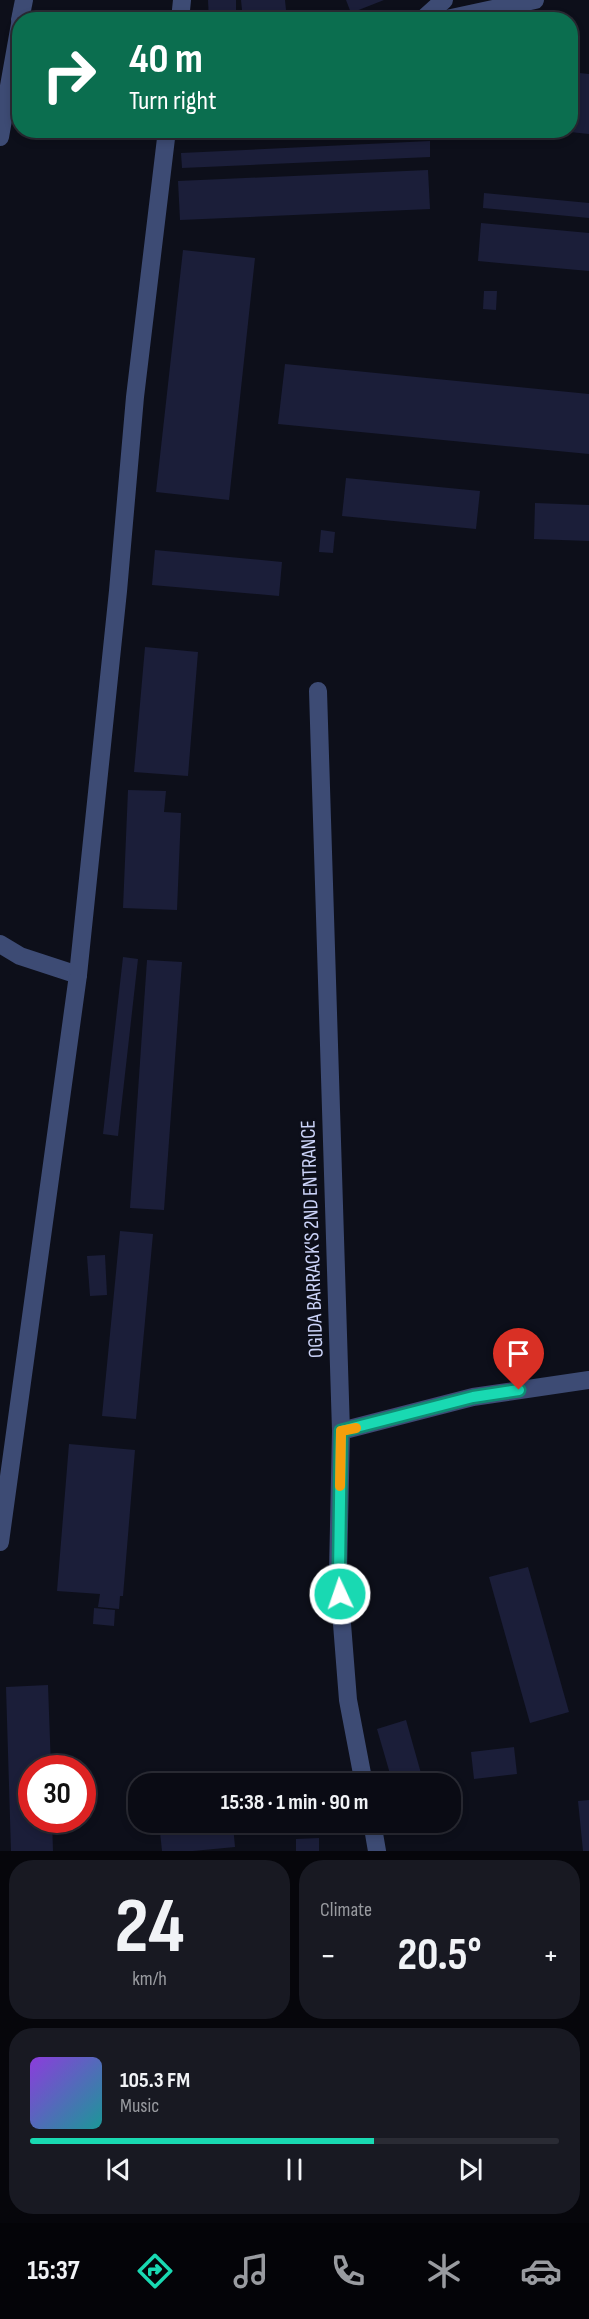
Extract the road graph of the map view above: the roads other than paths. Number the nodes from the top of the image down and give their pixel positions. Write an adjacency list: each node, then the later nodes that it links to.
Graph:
1 (444, 0): 3 (street)
2 (535, 0): 4 (street)
3 (431, 12)
4 (479, 12)
5 (12, 69): 6 (street)
6 (0, 137)
7 (166, 138): 10 (street)
8 (318, 691): 12 (street, OGIDA BARRACK'S 2ND ENTRANCE)
9 (0, 944): 10 (street)
10 (78, 975): 13 (street)
11 (589, 1380): 12 (street)
12 (341, 1431): 14 (street, OGIDA BARRACK'S 2ND ENTRANCE)
13 (0, 1542)
14 (362, 1773)
15 (374, 1833): 16 (street)
16 (377, 1851)

